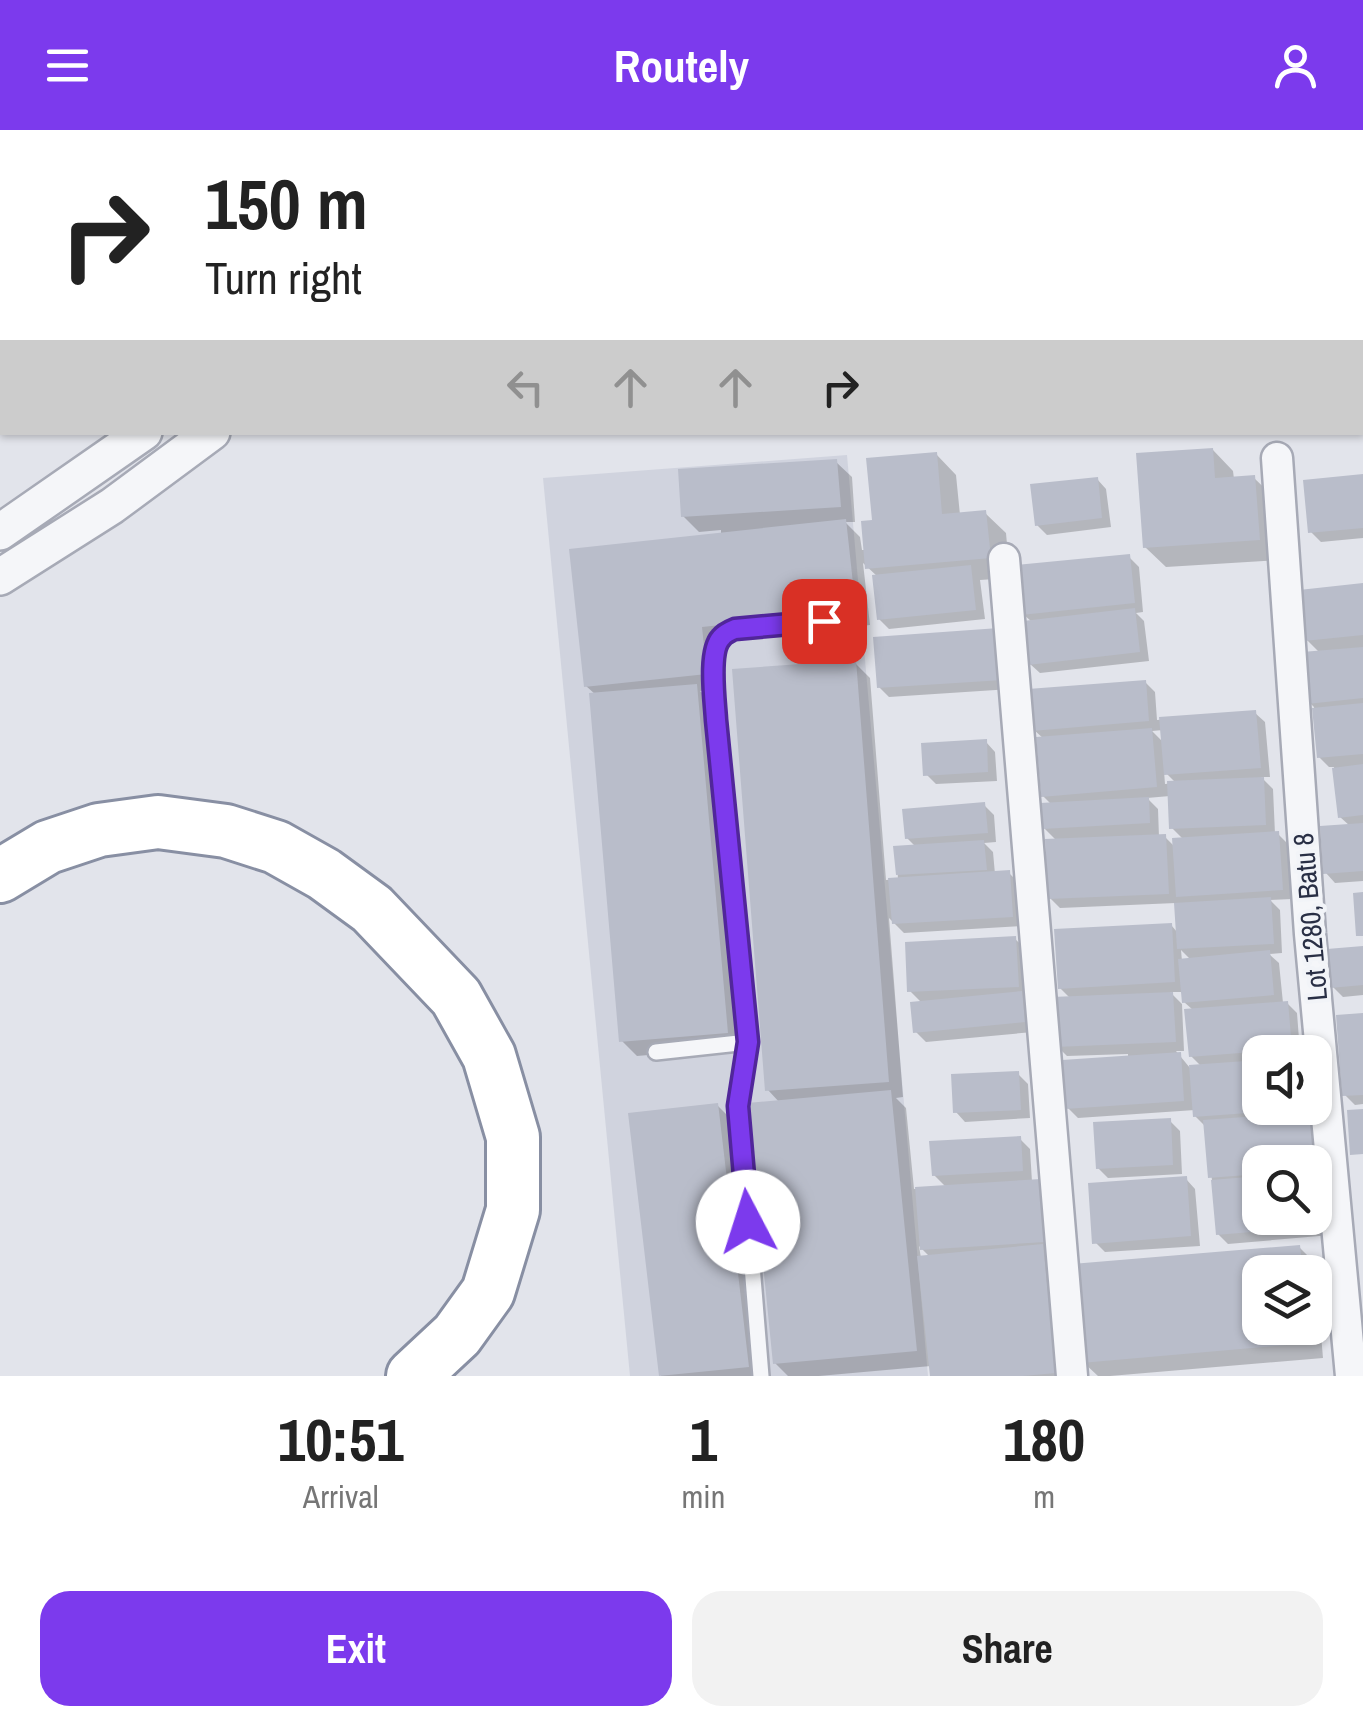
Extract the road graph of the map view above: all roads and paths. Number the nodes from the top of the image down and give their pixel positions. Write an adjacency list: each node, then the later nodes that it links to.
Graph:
1 (140, 435): 4 (street)
2 (208, 435): 6 (street)
3 (1276, 458): 14 (street, Lot 1280, Batu 8)
4 (0, 532)
5 (1004, 559): 13 (street)
6 (0, 577)
7 (824, 621): 9 (lane)
8 (0, 876): 11 (highway)
9 (748, 1042): 10 (lane); 12 (lane)
10 (656, 1052)
11 (413, 1376)
12 (762, 1376)
13 (1072, 1376)
14 (1351, 1376)

